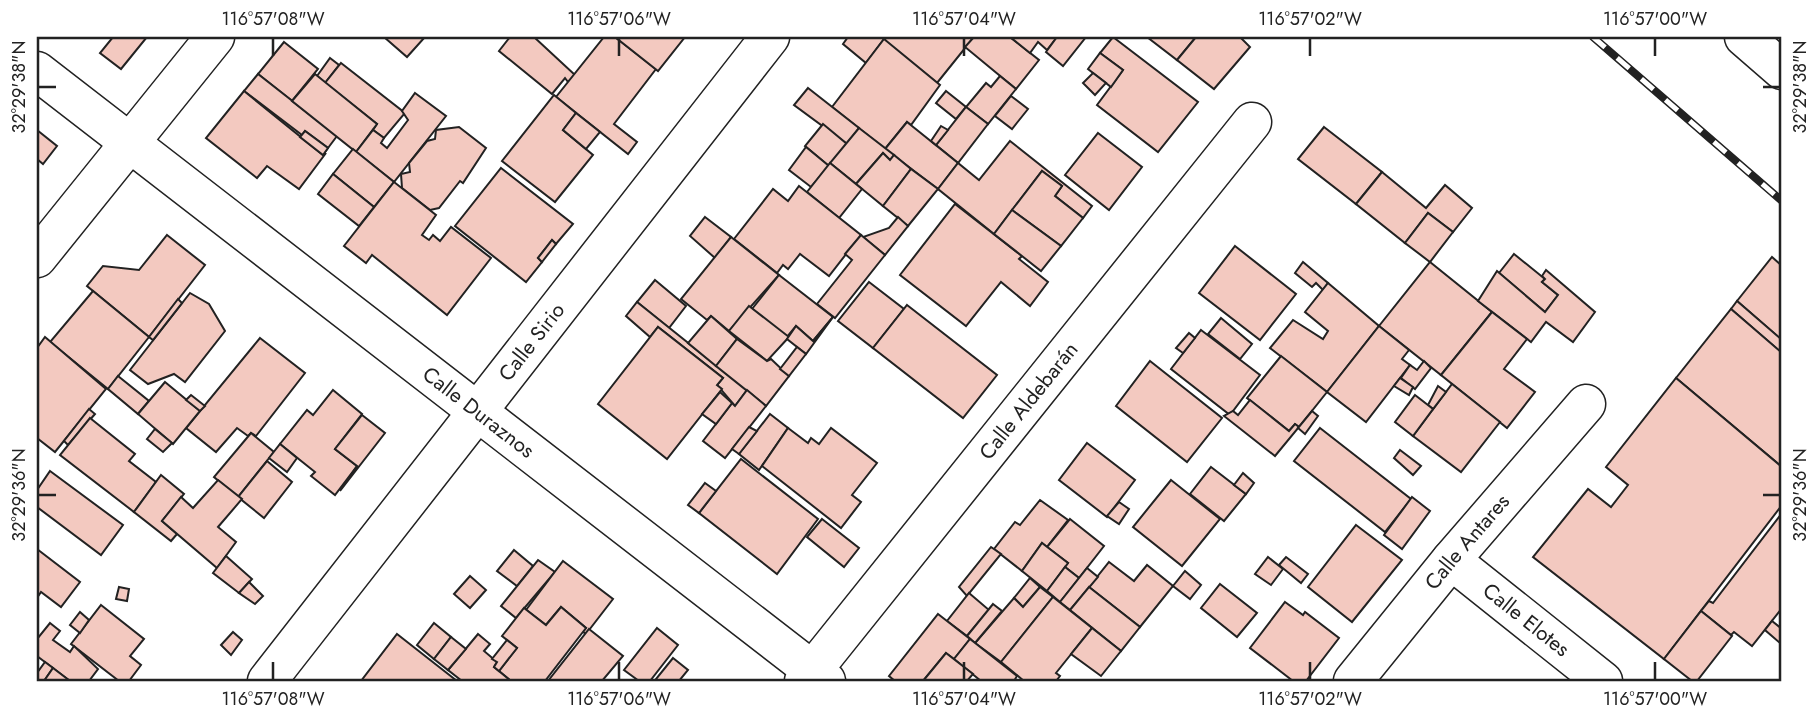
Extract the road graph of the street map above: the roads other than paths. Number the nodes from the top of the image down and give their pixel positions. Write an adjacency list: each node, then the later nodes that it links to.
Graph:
1 (215, 37): 7 (street)
2 (770, 37): 10 (street, Calle Sirio)
3 (1744, 37): 4 (street)
4 (1782, 70)
5 (37, 71): 7 (street, Calle Duraznos)
6 (1252, 122): 12 (street, Calle Aldebarán)
7 (129, 145): 8 (street); 10 (street, Calle Duraznos)
8 (37, 258)
9 (1586, 404): 11 (street, Calle Antares)
10 (480, 411): 12 (street, Calle Duraznos); 13 (street, Calle Sirio)
11 (1451, 560): 14 (street, Calle Antares); 15 (street, Calle Elotes)
12 (814, 678)
13 (267, 681)
14 (1353, 681)
15 (1603, 681)

